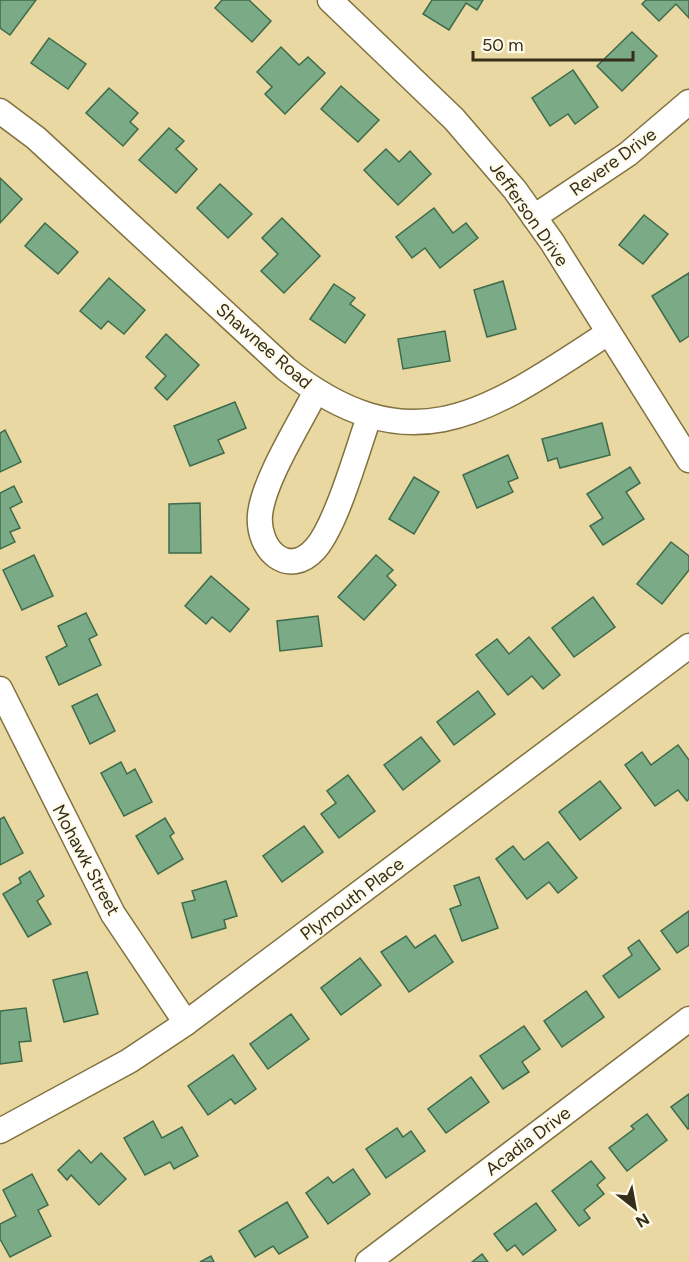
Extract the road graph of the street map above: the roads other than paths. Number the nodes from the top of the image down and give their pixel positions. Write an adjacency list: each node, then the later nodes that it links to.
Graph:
1 (339, 3): 4 (street, Jefferson Drive)
2 (689, 102): 4 (street, Revere Drive)
3 (0, 111): 6 (street, Shawnee Road)
4 (534, 217): 5 (street, Jefferson Drive)
5 (608, 333): 7 (street, Shawnee Road); 8 (street, Jefferson Drive)
6 (316, 391): 7 (street, Shawnee Road); 7 (street)
7 (369, 417)
8 (689, 460)
9 (689, 646): 12 (street, Plymouth Place)
10 (0, 689): 12 (street, Mohawk Street)
11 (689, 1019): 14 (street, Acadia Drive)
12 (186, 1023): 13 (street, Plymouth Place)
13 (0, 1131)
14 (368, 1262)

